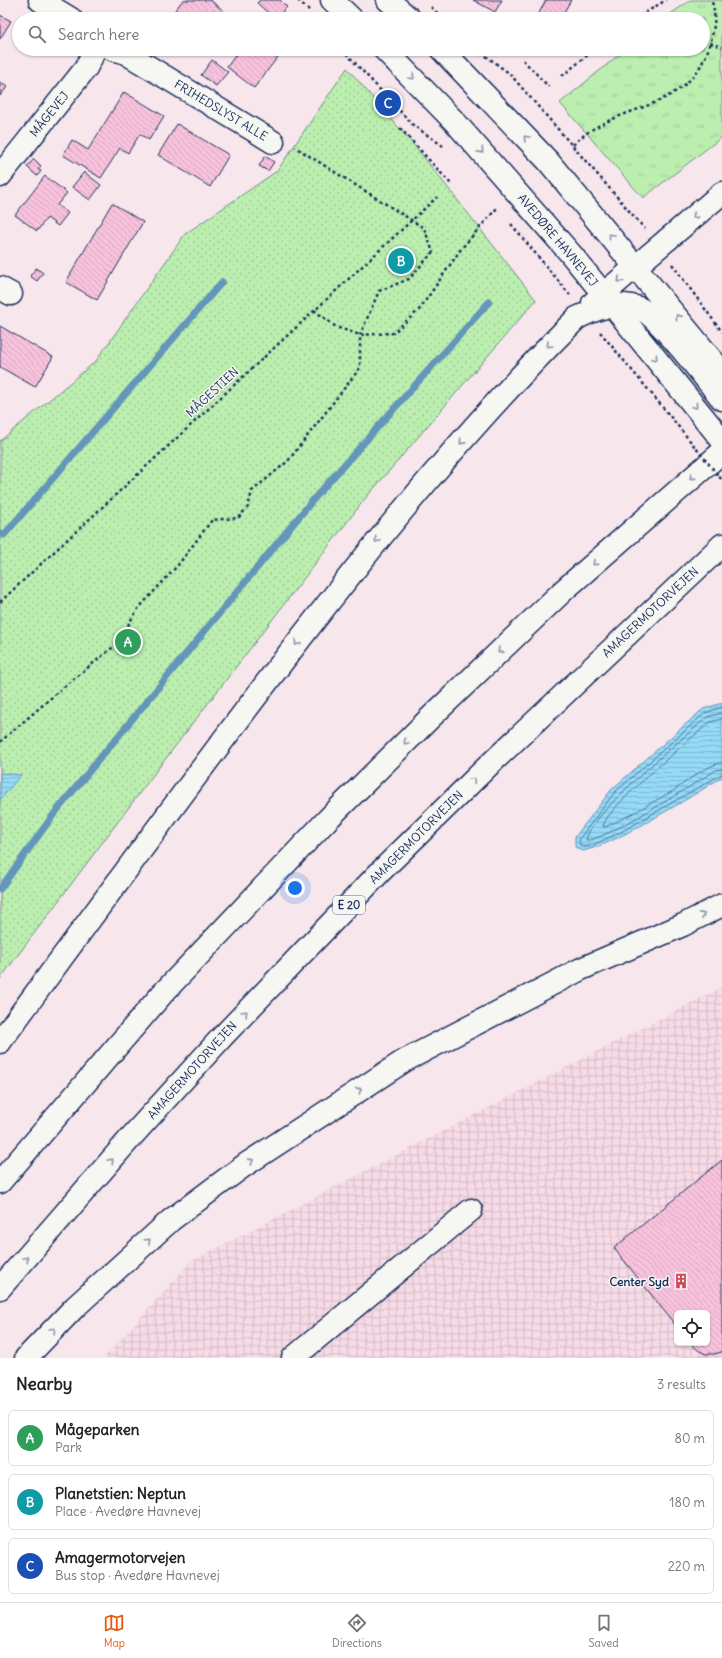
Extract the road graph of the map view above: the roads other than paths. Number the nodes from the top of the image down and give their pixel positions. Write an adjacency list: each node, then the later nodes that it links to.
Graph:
1 (40, 0): 4 (main road)
2 (332, 0): 5 (main road)
3 (388, 0): 6 (main road)
4 (60, 12)
5 (345, 12)
6 (402, 12)
7 (92, 56): 12 (main road, MÅGEVEJ)
8 (131, 56): 11 (main road, FRIHEDSLYST ALLE)
9 (391, 56): 15 (main road, AVEDØRE HAVNEVEJ, one-way to 15)
10 (448, 56): 14 (main road, one-way to 10)
11 (273, 142)
12 (0, 176)
13 (722, 193): 14 (main road, one-way to 14)
14 (636, 266): 15 (main road, one-way to 15); 16 (main road, one-way to 14)
15 (608, 300): 16 (main road); 19 (main road, AVEDØRE HAVNEVEJ, one-way to 19); 23 (main road, one-way to 23)
16 (696, 353): 17 (main road); 18 (main road)
17 (722, 372)
18 (722, 399)
19 (722, 440)
20 (722, 452): 24 (main road, one-way to 24)
21 (722, 545): 26 (main road, AMAGERMOTORVEJEN / E 20, one-way to 21)
22 (722, 905): 27 (main road, one-way to 22)
23 (0, 1042)
24 (0, 1182)
25 (471, 1210): 28 (main road)
26 (0, 1288)
27 (26, 1358)
28 (293, 1358)

